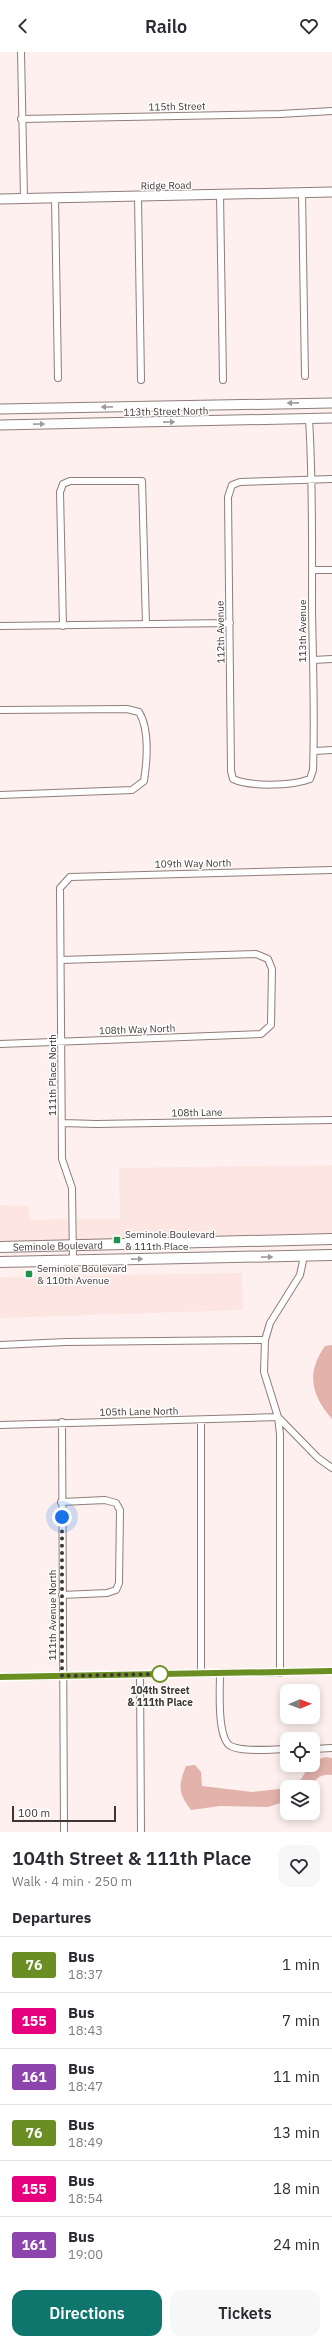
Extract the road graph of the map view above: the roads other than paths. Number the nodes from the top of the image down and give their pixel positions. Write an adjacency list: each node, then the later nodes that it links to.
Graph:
1 (21, 52): 3 (street)
2 (332, 111): 3 (street, 115th Street)
3 (21, 119): 8 (street)
4 (332, 192): 5 (main road, Ridge Road)
5 (302, 193): 6 (main road, Ridge Road); 11 (street)
6 (220, 195): 7 (main road, Ridge Road); 14 (street)
7 (138, 197): 9 (main road, Ridge Road); 13 (street)
8 (24, 198): 9 (main road, Ridge Road); 10 (main road, Ridge Road)
9 (55, 198): 12 (street)
10 (0, 199)
11 (305, 376)
12 (58, 378)
13 (141, 380)
14 (223, 380)
15 (332, 403): 16 (main road, 113th Street North, one-way to 16)
16 (0, 409)
17 (332, 418): 18 (main road, 113th Street North)
18 (309, 419): 19 (main road, 113th Street North, one-way to 18); 21 (street, 113th Avenue)
19 (0, 425)
20 (332, 479): 21 (street)
21 (310, 481): 22 (street, 113th Avenue); 24 (street, 112th Avenue)
22 (312, 570): 23 (street); 29 (street, 113th Avenue)
23 (332, 570)
24 (230, 623): 25 (street); 33 (street, 112th Avenue)
25 (146, 624): 27 (street); 27 (street)
26 (0, 626): 27 (street)
27 (62, 626)
28 (332, 659): 29 (street)
29 (313, 660): 32 (street, 113th Avenue)
30 (0, 710): 34 (street)
31 (332, 750): 32 (street)
32 (314, 751): 33 (street, 113th Avenue)
33 (310, 779)
34 (0, 795)
35 (332, 870): 36 (street, 109th Way North)
36 (60, 888): 37 (street, 111th Place North)
37 (61, 960): 38 (street, 111th Place North); 38 (street, 108th Way North)
38 (63, 1040): 39 (street, 108th Way North); 41 (street, 111th Place North)
39 (0, 1044)
40 (332, 1120): 41 (street, 108th Lane)
41 (62, 1123): 43 (street, 111th Place North)
42 (332, 1239): 43 (main road, Seminole Boulevard)
43 (73, 1245): 44 (main road, Seminole Boulevard); 47 (street, 111th Place North)
44 (0, 1247)
45 (332, 1255): 46 (main road, Seminole Boulevard)
46 (304, 1256): 47 (main road, Seminole Boulevard, one-way to 46); 49 (street)
47 (74, 1261): 48 (main road, Seminole Boulevard)
48 (0, 1262)
49 (265, 1340): 50 (street); 51 (street)
50 (0, 1345)
51 (278, 1417): 52 (street, 105th Lane North); 55 (street); 59 (street)
52 (201, 1420): 53 (street, 105th Lane North); 60 (street)
53 (62, 1422): 54 (street, 105th Lane North); 56 (street, 111th Avenue North)
54 (0, 1425)
55 (332, 1468)
56 (61, 1502): 57 (street, 111th Avenue North); 57 (street)
57 (62, 1595): 63 (street, 111th Avenue North)
58 (332, 1671): 59 (street)
59 (280, 1672): 61 (street)
60 (201, 1673): 61 (street); 62 (street)
61 (220, 1673): 66 (street)
62 (140, 1674): 63 (street); 69 (street)
63 (62, 1676): 64 (street); 68 (street, 111th Avenue North)
64 (0, 1677)
65 (332, 1748): 67 (street)
66 (280, 1749)
67 (320, 1749)
68 (64, 1832)
69 (141, 1832)

